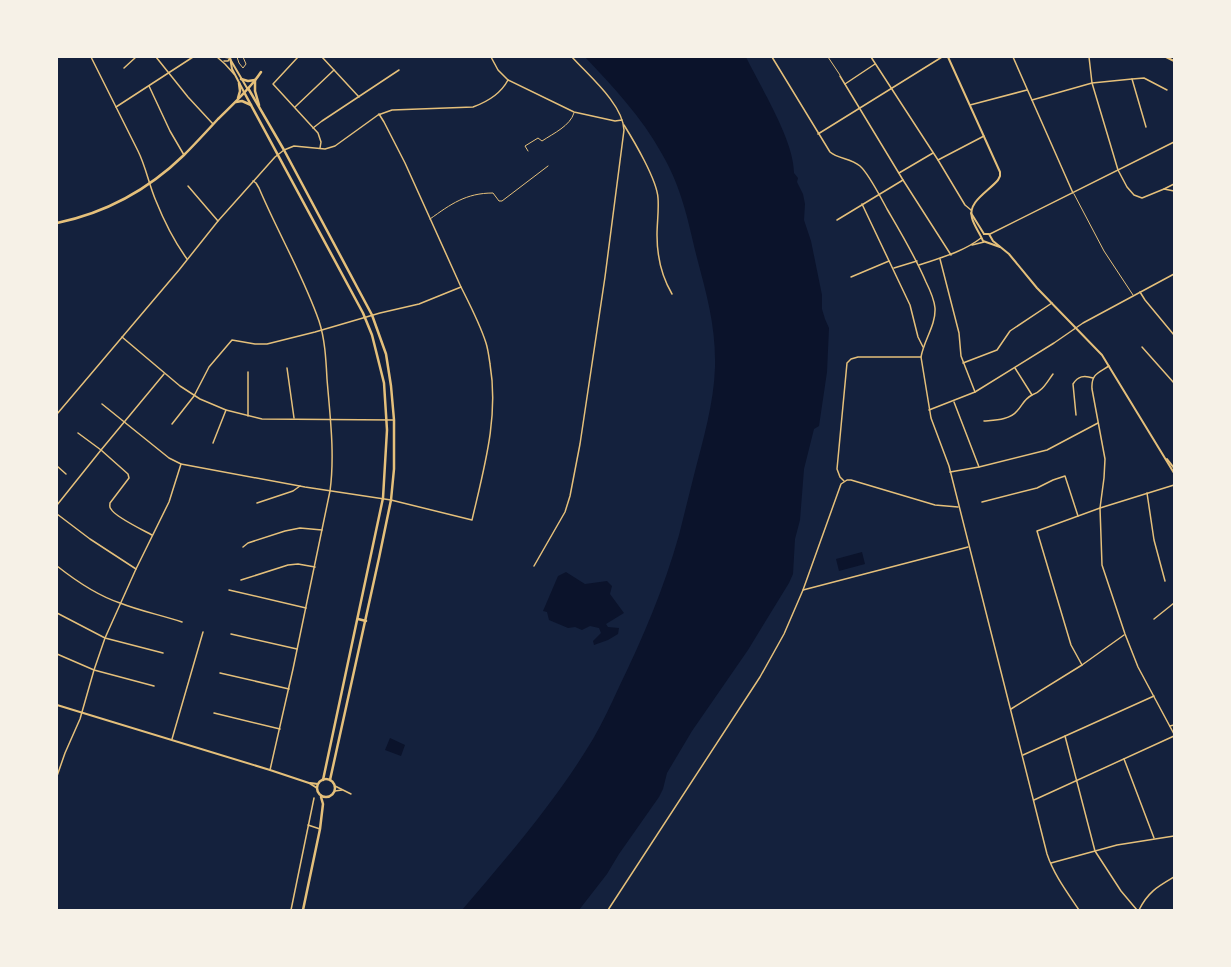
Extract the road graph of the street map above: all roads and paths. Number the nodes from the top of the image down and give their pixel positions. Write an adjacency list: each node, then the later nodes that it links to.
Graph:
1 (91, 57): 50 (street)
2 (136, 57): 25 (street)
3 (156, 57): 29 (street)
4 (193, 57): 29 (street)
5 (217, 57): 22 (street)
6 (223, 57): 21 (street)
7 (237, 57): 8 (street)
8 (243, 57)
9 (298, 57): 51 (street)
10 (322, 57): 26 (street)
11 (491, 57): 35 (street)
12 (572, 57): 56 (street)
13 (772, 57): 61 (street)
14 (828, 57): 31 (street)
15 (871, 57): 24 (street)
16 (942, 57): 41 (street)
17 (948, 57): 49 (main road)
18 (1013, 57): 42 (street)
19 (1089, 57): 37 (street)
20 (1166, 57): 23 (main road)
21 (230, 58): 22 (street); 30 (main road); 32 (main road)
22 (222, 60): 30 (street)
23 (1174, 61)
24 (875, 64): 38 (street); 41 (street)
25 (124, 68)
26 (334, 70): 45 (street); 51 (street)
27 (399, 70): 45 (street)
28 (261, 72): 34 (main road)
29 (169, 73): 39 (street); 57 (street)
30 (234, 74): 36 (main road)
31 (840, 76): 38 (street)
32 (241, 79): 34 (main road); 40 (main road)
33 (1132, 79): 37 (street); 43 (street); 59 (street)
34 (255, 80): 40 (main road); 53 (main road)
35 (508, 80): 54 (street); 55 (street)
36 (239, 83): 44 (main road); 47 (main road)
37 (1092, 83): 46 (street); 72 (street)
38 (845, 84): 52 (street)
39 (150, 86): 50 (street); 68 (street)
40 (248, 88): 44 (main road); 53 (main road)
41 (891, 88): 52 (street); 67 (street)
42 (1027, 90): 46 (street); 49 (street)
43 (1167, 90)
44 (244, 92): 47 (main road); 48 (main road)
45 (359, 97): 60 (street)
46 (1032, 100): 81 (street)
47 (235, 102): 48 (main road); 57 (main road)
48 (252, 105): 69 (main road)
49 (970, 105): 62 (main road)
50 (116, 107): 76 (street)
51 (295, 107): 60 (street)
52 (859, 108): 61 (street); 73 (street)
53 (261, 112): 65 (main road)
54 (574, 112): 56 (street); 66 (street)
55 (379, 114): 64 (street); 85 (street)
56 (622, 120): 58 (street)
57 (214, 124): 68 (main road)
58 (623, 124): 108 (street); 177 (street)
59 (1146, 127)
60 (313, 128): 64 (street)
61 (818, 134): 82 (street)
62 (984, 136): 70 (street); 84 (main road)
63 (1174, 142): 72 (street)
64 (320, 148): 65 (street)
65 (284, 150): 69 (street); 111 (main road)
66 (528, 151)
67 (933, 153): 70 (street); 73 (street)
68 (184, 155): 76 (main road)
69 (278, 155): 75 (street); 112 (main road)
70 (938, 160): 84 (street)
71 (548, 166): 85 (street)
72 (1118, 170): 79 (street); 81 (street)
73 (899, 173): 74 (street)
74 (903, 180): 82 (street); 97 (street)
75 (253, 181): 87 (street); 114 (street)
76 (150, 183): 88 (main road); 99 (street)
77 (1174, 184): 79 (street)
78 (188, 186): 87 (street)
79 (1164, 189): 80 (street)
80 (1174, 191)
81 (1073, 193): 90 (street); 109 (street)
82 (879, 194): 83 (street); 101 (street)
83 (862, 204): 86 (street); 100 (street)
84 (971, 211): 89 (main road); 91 (main road)
85 (430, 219): 106 (street)
86 (837, 220)
87 (218, 221): 99 (street)
88 (57, 223)
89 (984, 234): 90 (main road); 91 (main road)
90 (989, 234): 92 (main road)
91 (982, 237): 93 (main road); 95 (street)
92 (991, 238): 94 (main road); 96 (main road)
93 (984, 242): 94 (main road); 95 (street)
94 (987, 243): 96 (main road)
95 (970, 246): 97 (street)
96 (1003, 249): 110 (main road)
97 (951, 255): 98 (street)
98 (940, 258): 102 (street); 120 (street)
99 (187, 260): 116 (street)
100 (889, 261): 103 (street); 105 (street)
101 (917, 261): 102 (street); 103 (street)
102 (919, 266): 117 (street)
103 (893, 268): 117 (street)
104 (1174, 274): 107 (street)
105 (851, 277)
106 (461, 287): 111 (street); 164 (street)
107 (1140, 292): 109 (street); 115 (street)
108 (672, 294)
109 (1133, 295): 113 (street)
110 (1052, 304): 113 (main road); 120 (street)
111 (372, 314): 112 (street); 142 (main road)
112 (364, 317): 114 (street); 141 (main road)
113 (1076, 328): 121 (main road); 123 (street)
114 (321, 330): 131 (street); 140 (street)
115 (1174, 335)
116 (122, 337): 125 (street); 136 (street)
117 (923, 347): 119 (street)
118 (1142, 347): 128 (street)
119 (921, 357): 135 (street); 158 (street)
120 (963, 363): 129 (street)
121 (1109, 366): 127 (street); 150 (main road)
122 (287, 368): 139 (street)
123 (1015, 368): 129 (street); 130 (street)
124 (248, 372): 138 (street)
125 (164, 374): 131 (street); 144 (street)
126 (1053, 374): 130 (street)
127 (1093, 378): 137 (street); 145 (street)
128 (1174, 383)
129 (975, 392): 132 (street)
130 (1032, 395): 143 (street)
131 (194, 396): 134 (street); 146 (street)
132 (954, 402): 135 (street); 153 (street)
133 (102, 404): 144 (street)
134 (226, 410): 138 (street); 148 (street)
135 (929, 410): 155 (street)
136 (57, 414)
137 (1076, 415)
138 (248, 416): 139 (street)
139 (294, 419): 140 (street)
140 (331, 419): 141 (street); 161 (street)
141 (386, 420): 142 (street); 163 (main road)
142 (394, 420): 164 (main road)
143 (984, 421)
144 (124, 422): 149 (street); 151 (street)
145 (1098, 423): 153 (street); 169 (street)
146 (172, 424)
147 (78, 433): 149 (street)
148 (212, 443)
149 (101, 450): 167 (street); 173 (street)
150 (1163, 454): 154 (main road); 156 (main road)
151 (181, 464): 160 (street); 173 (street)
152 (57, 466): 157 (street)
153 (979, 467): 155 (street)
154 (1174, 468)
155 (950, 472): 168 (street)
156 (1174, 473)
157 (66, 474)
158 (844, 481): 168 (street); 183 (street)
159 (1174, 485): 162 (street)
160 (300, 486): 161 (street); 166 (street)
161 (330, 491): 163 (street); 172 (street)
162 (1147, 493): 169 (street); 181 (street)
163 (383, 498): 164 (street); 188 (main road)
164 (390, 500): 190 (main road)
165 (982, 502): 171 (street)
166 (257, 503)
167 (57, 505)
168 (958, 507): 175 (street)
169 (1100, 508): 171 (street); 194 (street)
170 (57, 514): 179 (street)
171 (1078, 516): 199 (street)
172 (322, 530): 174 (street); 178 (street)
173 (152, 535): 179 (street)
174 (243, 547)
175 (968, 547): 183 (street); 206 (street)
176 (57, 566): 184 (street)
177 (534, 566)
178 (315, 567): 180 (street); 186 (street)
179 (136, 569): 184 (street)
180 (241, 580)
181 (1165, 581)
182 (229, 590): 186 (street)
183 (803, 590): 243 (street)
184 (120, 603): 191 (street); 195 (street)
185 (1174, 603): 189 (street)
186 (306, 608): 196 (street)
187 (57, 613): 195 (street)
188 (358, 619): 190 (main road); 219 (main road)
189 (1154, 619)
190 (366, 621): 220 (main road)
191 (182, 622)
192 (203, 632): 214 (street)
193 (231, 634): 196 (street)
194 (1124, 634): 199 (street); 204 (street)
195 (105, 638): 197 (street); 200 (street)
196 (297, 649): 203 (street)
197 (163, 653)
198 (57, 654): 200 (street)
199 (1082, 665): 206 (street)
200 (94, 670): 202 (street); 207 (street)
201 (220, 673): 203 (street)
202 (154, 686)
203 (289, 689): 211 (street)
204 (1154, 696): 210 (street); 213 (street)
205 (57, 705): 207 (main road)
206 (1011, 709): 215 (street)
207 (81, 712): 214 (main road); 218 (street)
208 (214, 713): 211 (street)
209 (1174, 725): 210 (street)
210 (1170, 726): 212 (street)
211 (280, 729): 217 (street)
212 (1174, 735): 216 (street)
213 (1065, 736): 215 (street); 221 (street)
214 (172, 739): 217 (main road)
215 (1023, 755): 232 (street)
216 (1124, 759): 221 (street); 237 (street)
217 (270, 770): 222 (main road)
218 (57, 776)
219 (323, 780): 220 (main road); 223 (main road)
220 (330, 780): 224 (main road)
221 (1077, 780): 232 (street); 238 (street)
222 (309, 783): 223 (main road); 225 (main road)
223 (318, 784): 225 (main road)
224 (335, 786): 226 (street); 227 (main road)
225 (316, 788): 229 (main road)
226 (342, 790): 227 (street); 228 (street)
227 (334, 791): 231 (main road)
228 (351, 794)
229 (321, 797): 231 (main road); 233 (main road)
230 (314, 798): 234 (street)
231 (327, 798): 233 (main road)
232 (1034, 800): 239 (street)
233 (323, 804): 235 (main road)
234 (308, 825): 235 (street); 241 (street)
235 (320, 829): 242 (main road)
236 (1174, 836): 237 (street)
237 (1154, 839): 238 (street)
238 (1095, 851): 239 (street); 245 (street)
239 (1050, 863): 244 (street)
240 (1174, 877): 245 (street)
241 (291, 910)
242 (303, 910)
243 (608, 910)
244 (1079, 910)
245 (1138, 910)

